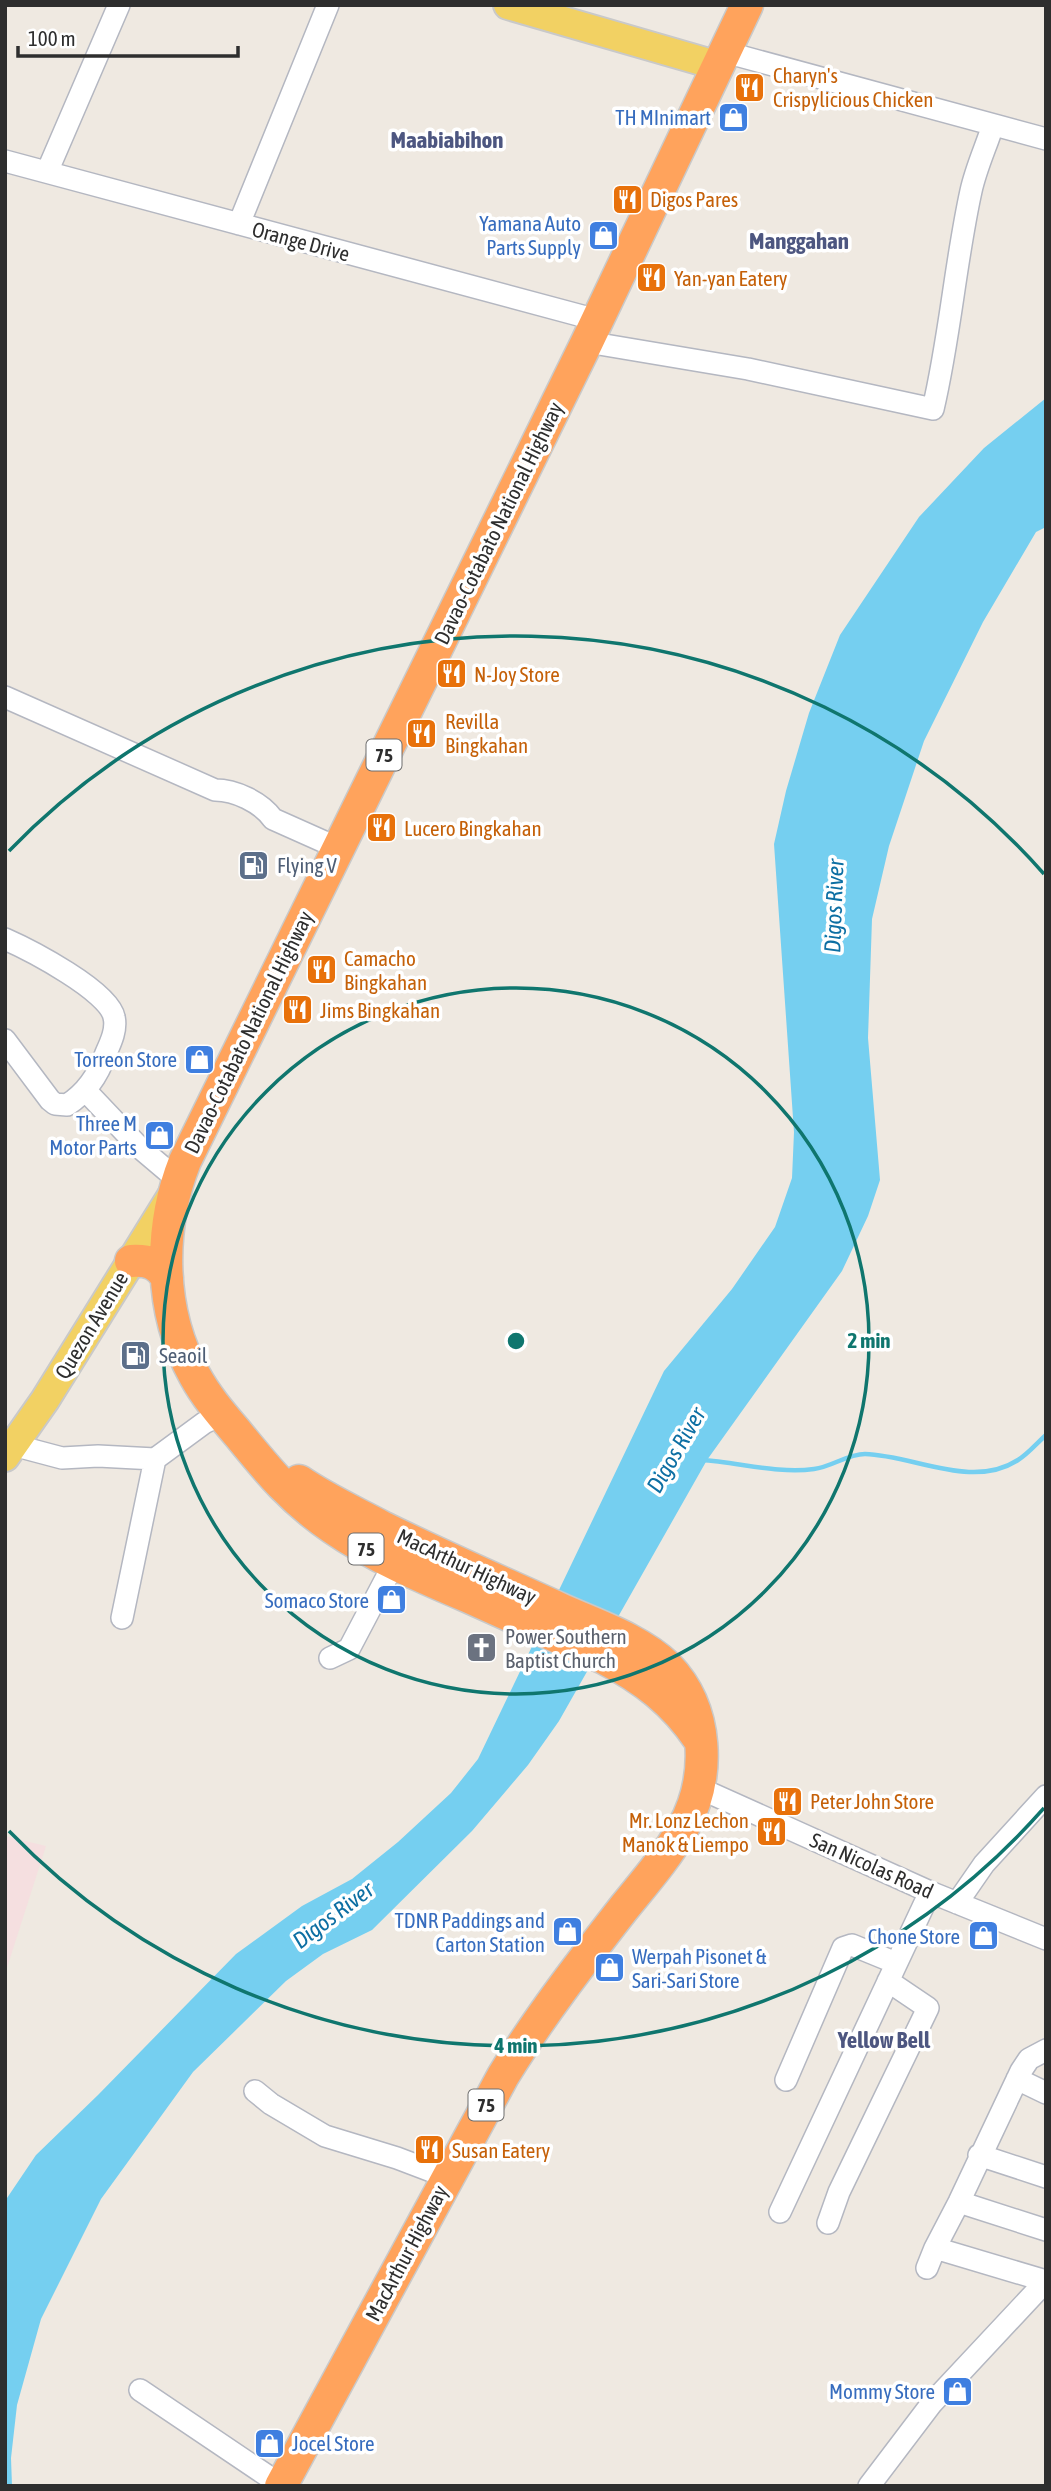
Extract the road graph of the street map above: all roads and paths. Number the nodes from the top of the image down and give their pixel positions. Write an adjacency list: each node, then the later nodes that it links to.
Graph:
1 (119, 5): 9 (street)
2 (328, 5): 10 (street)
3 (508, 5): 5 (main road)
4 (747, 5): 5 (highway, Davao-Cotabato National Highway / 75)
5 (722, 59): 6 (street); 11 (highway, Davao-Cotabato National Highway / 75)
6 (993, 125): 7 (street); 11 (street, Orange Drive)
7 (1046, 139)
8 (5, 161): 9 (street, Orange Drive)
9 (47, 172): 10 (street, Orange Drive)
10 (239, 224): 11 (street, Orange Drive)
11 (592, 331): 13 (highway, Davao-Cotabato National Highway / 75)
12 (5, 697): 13 (street)
13 (338, 848): 17 (highway, Davao-Cotabato National Highway / 75)
14 (5, 939): 16 (street)
15 (5, 1040): 16 (street)
16 (85, 1090): 17 (street)
17 (176, 1186): 18 (main road, Quezon Avenue); 19 (highway, MacArthur Highway / 75)
18 (131, 1261): 19 (highway); 21 (main road, Quezon Avenue)
19 (167, 1278): 20 (highway, MacArthur Highway / 75)
20 (230, 1425): 22 (street); 23 (highway, MacArthur Highway / 75)
21 (9, 1451): 22 (street)
22 (155, 1459): 24 (street)
23 (401, 1552): 25 (street); 26 (highway, MacArthur Highway / 75)
24 (122, 1618)
25 (330, 1658)
26 (699, 1788): 28 (street, San Nicolas Road); 39 (highway, MacArthur Highway / 75)
27 (1046, 1796): 29 (street)
28 (930, 1892): 29 (street, San Nicolas Road); 31 (street)
29 (957, 1903): 30 (street, San Nicolas Road)
30 (1046, 1939)
31 (892, 1972): 34 (street); 41 (street); 42 (street)
32 (1046, 2050): 33 (street)
33 (1017, 2079): 36 (street); 37 (street)
34 (786, 2080)
35 (255, 2091): 39 (street)
36 (1046, 2093)
37 (979, 2155): 38 (street); 40 (street)
38 (1046, 2177)
39 (447, 2178): 46 (highway, MacArthur Highway / 75)
40 (959, 2202): 43 (street); 44 (street)
41 (780, 2212)
42 (828, 2223)
43 (1046, 2230)
44 (1046, 2281): 47 (street)
45 (140, 2390): 46 (street)
46 (281, 2485)
47 (869, 2486)

